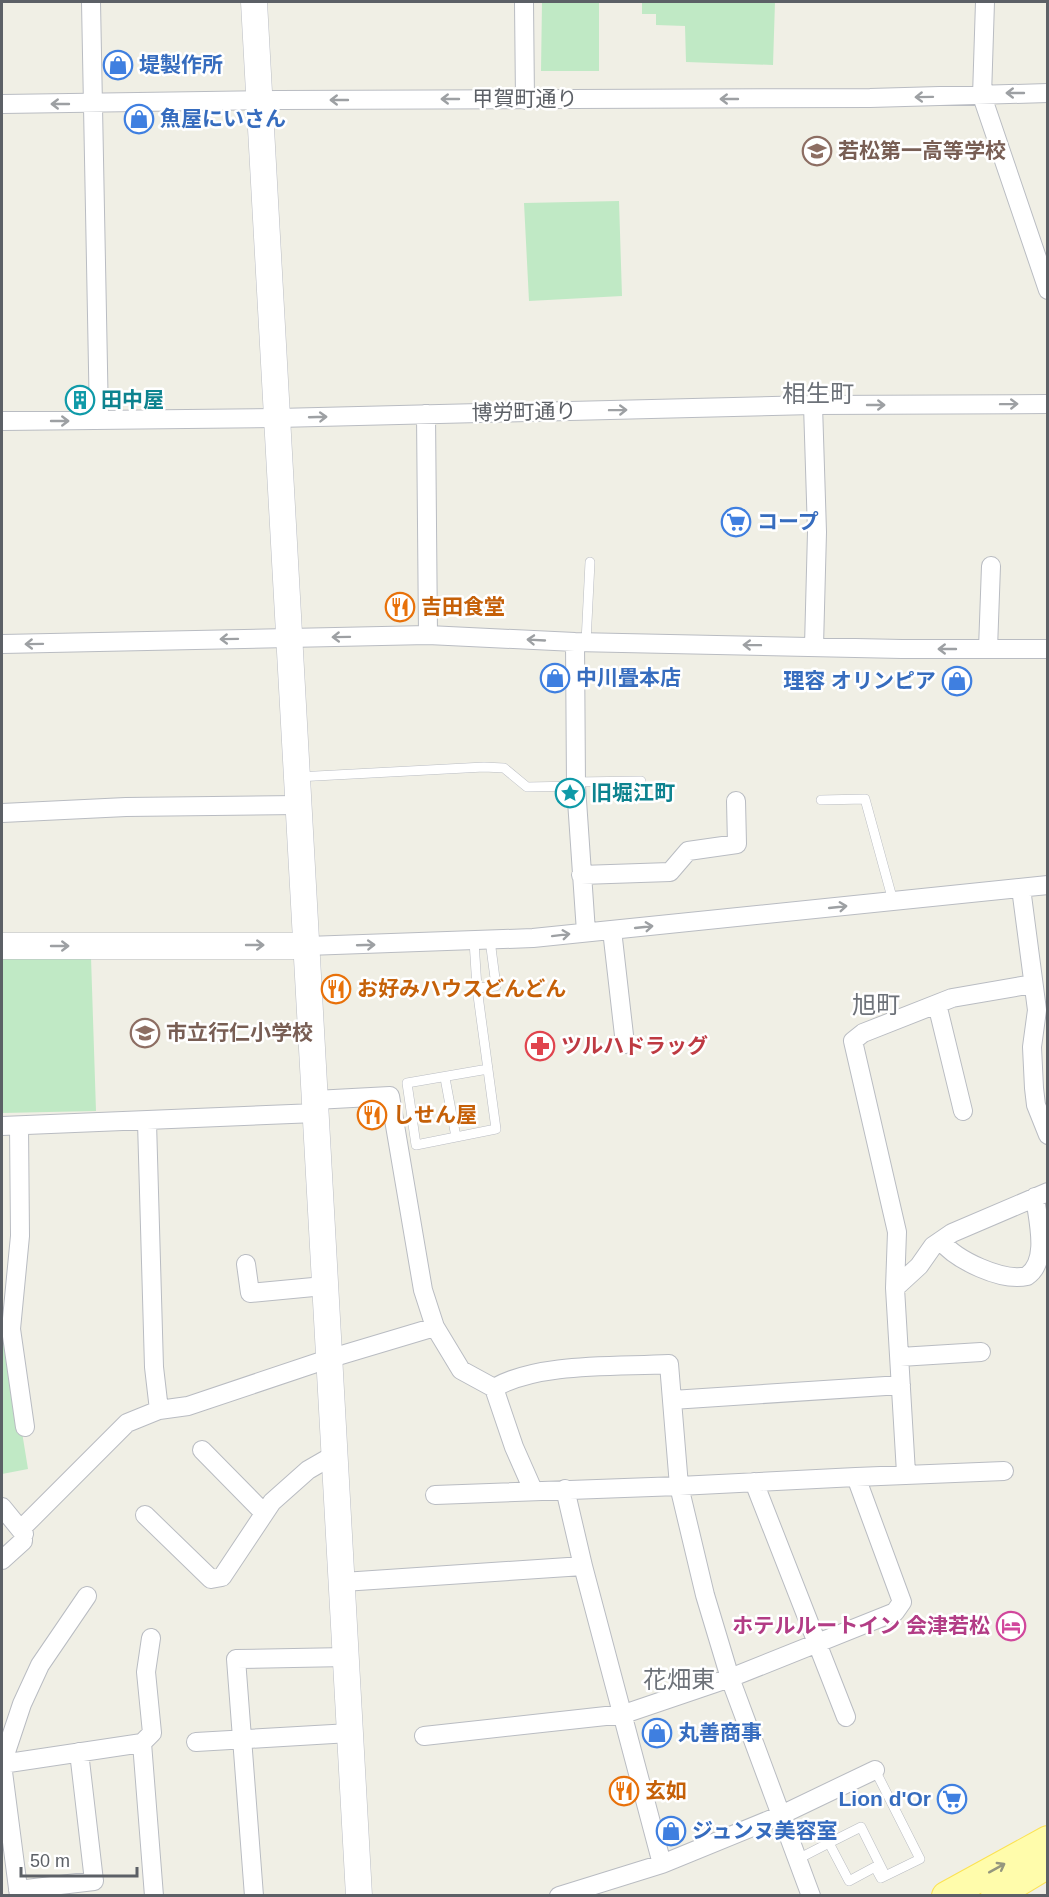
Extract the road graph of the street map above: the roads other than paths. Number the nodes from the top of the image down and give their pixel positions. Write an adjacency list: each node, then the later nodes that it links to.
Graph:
1 (91, 2): 10 (street)
2 (254, 2): 7 (street)
3 (985, 2): 6 (street)
4 (524, 3): 8 (street)
5 (1047, 93): 6 (street, 甲賀町通り, one-way to 6)
6 (982, 96): 8 (street, 甲賀町通り, one-way to 8); 11 (street)
7 (261, 100): 8 (street, 甲賀町通り, one-way to 7); 10 (street, 甲賀町通り); 15 (street)
8 (525, 100)
9 (2, 104): 10 (street, 甲賀町通り, one-way to 9)
10 (94, 104): 16 (street)
11 (1047, 290)
12 (1047, 404): 13 (street, 博労町通り, one-way to 12)
13 (813, 405): 14 (street, 博労町通り, one-way to 13); 24 (street)
14 (426, 414): 15 (street, 博労町通り, one-way to 14); 20 (street)
15 (278, 418): 16 (street, 博労町通り); 21 (street)
16 (99, 420): 17 (street, 博労町通り, one-way to 16)
17 (2, 421)
18 (590, 562): 22 (lane)
19 (991, 566): 25 (street)
20 (428, 635): 21 (street, one-way to 21); 22 (street, one-way to 20)
21 (288, 638): 23 (street, one-way to 23); 27 (street)
22 (580, 642): 24 (street, one-way to 22); 29 (street)
23 (2, 645)
24 (814, 646): 25 (street, one-way to 24)
25 (988, 649): 26 (street)
26 (1047, 649)
27 (297, 777): 29 (lane); 32 (street)
28 (640, 781): 29 (lane)
29 (576, 784): 34 (street)
30 (821, 800): 37 (lane)
31 (736, 801): 34 (street)
32 (299, 805): 33 (street); 42 (street)
33 (2, 813)
34 (581, 875): 39 (street)
35 (1047, 885): 36 (street)
36 (1021, 888): 37 (street); 43 (street)
37 (893, 901): 38 (street, one-way to 37)
38 (612, 930): 39 (street); 46 (street)
39 (585, 932): 40 (street, one-way to 39)
40 (482, 940): 42 (street, one-way to 40); 44 (lane); 44 (lane)
41 (2, 946): 42 (street, one-way to 42)
42 (308, 946): 50 (street)
43 (1034, 984): 45 (street); 49 (street)
44 (477, 988): 47 (lane)
45 (937, 1004): 51 (street); 60 (street)
46 (626, 1044)
47 (488, 1069): 48 (lane); 55 (lane)
48 (445, 1078): 55 (lane); 55 (lane)
49 (1041, 1087): 54 (street)
50 (315, 1106): 52 (street); 59 (street); 61 (street)
51 (963, 1111)
52 (147, 1122): 53 (street); 68 (street)
53 (10, 1126): 69 (street)
54 (1047, 1135)
55 (456, 1137)
56 (1041, 1195): 57 (street); 57 (street)
57 (941, 1241): 60 (street)
58 (246, 1264): 59 (street)
59 (324, 1286): 64 (street)
60 (895, 1288): 63 (street)
61 (435, 1327): 64 (street); 66 (street)
62 (981, 1352): 63 (street)
63 (900, 1357): 65 (street)
64 (328, 1359): 68 (street); 71 (street)
65 (901, 1385): 67 (street); 73 (street)
66 (494, 1388): 67 (street); 78 (street)
67 (672, 1400): 76 (street)
68 (159, 1410): 83 (street)
69 (25, 1427)
70 (202, 1450): 81 (street)
71 (334, 1455): 81 (street); 86 (street)
72 (1004, 1470): 73 (street)
73 (906, 1473): 74 (street)
74 (856, 1477): 75 (street); 89 (street)
75 (754, 1482): 76 (street); 89 (street)
76 (679, 1486): 77 (street); 91 (street)
77 (565, 1489): 78 (street); 85 (street)
78 (533, 1490): 79 (street)
79 (435, 1495)
80 (2, 1507): 83 (street)
81 (264, 1513): 82 (street)
82 (145, 1515)
83 (24, 1534): 84 (street)
84 (2, 1560)
85 (583, 1566): 86 (street); 92 (street)
86 (343, 1582): 90 (street)
87 (87, 1596): 100 (street)
88 (151, 1638): 98 (street)
89 (816, 1644): 91 (street); 93 (street)
90 (347, 1657): 94 (street); 96 (street)
91 (730, 1678): 92 (street); 102 (street)
92 (624, 1714): 95 (street); 106 (street)
93 (846, 1717)
94 (350, 1733): 96 (street); 112 (street)
95 (424, 1736)
96 (242, 1741): 97 (street); 111 (street)
97 (196, 1742)
98 (142, 1743): 99 (street); 110 (street)
99 (79, 1752): 100 (street); 109 (street)
100 (2, 1764): 109 (street)
101 (875, 1770): 102 (street); 108 (lane)
102 (779, 1816): 105 (street); 106 (street)
103 (1047, 1840): 115 (main road, one-way to 103)
104 (829, 1843): 105 (lane); 108 (lane); 108 (lane)
105 (796, 1860): 114 (street)
106 (662, 1864): 113 (street)
107 (1047, 1864): 116 (main road)
108 (886, 1875)
109 (18, 1893)
110 (154, 1896)
111 (254, 1896)
112 (359, 1896)
113 (559, 1896)
114 (811, 1896)
115 (946, 1896)
116 (995, 1896)

